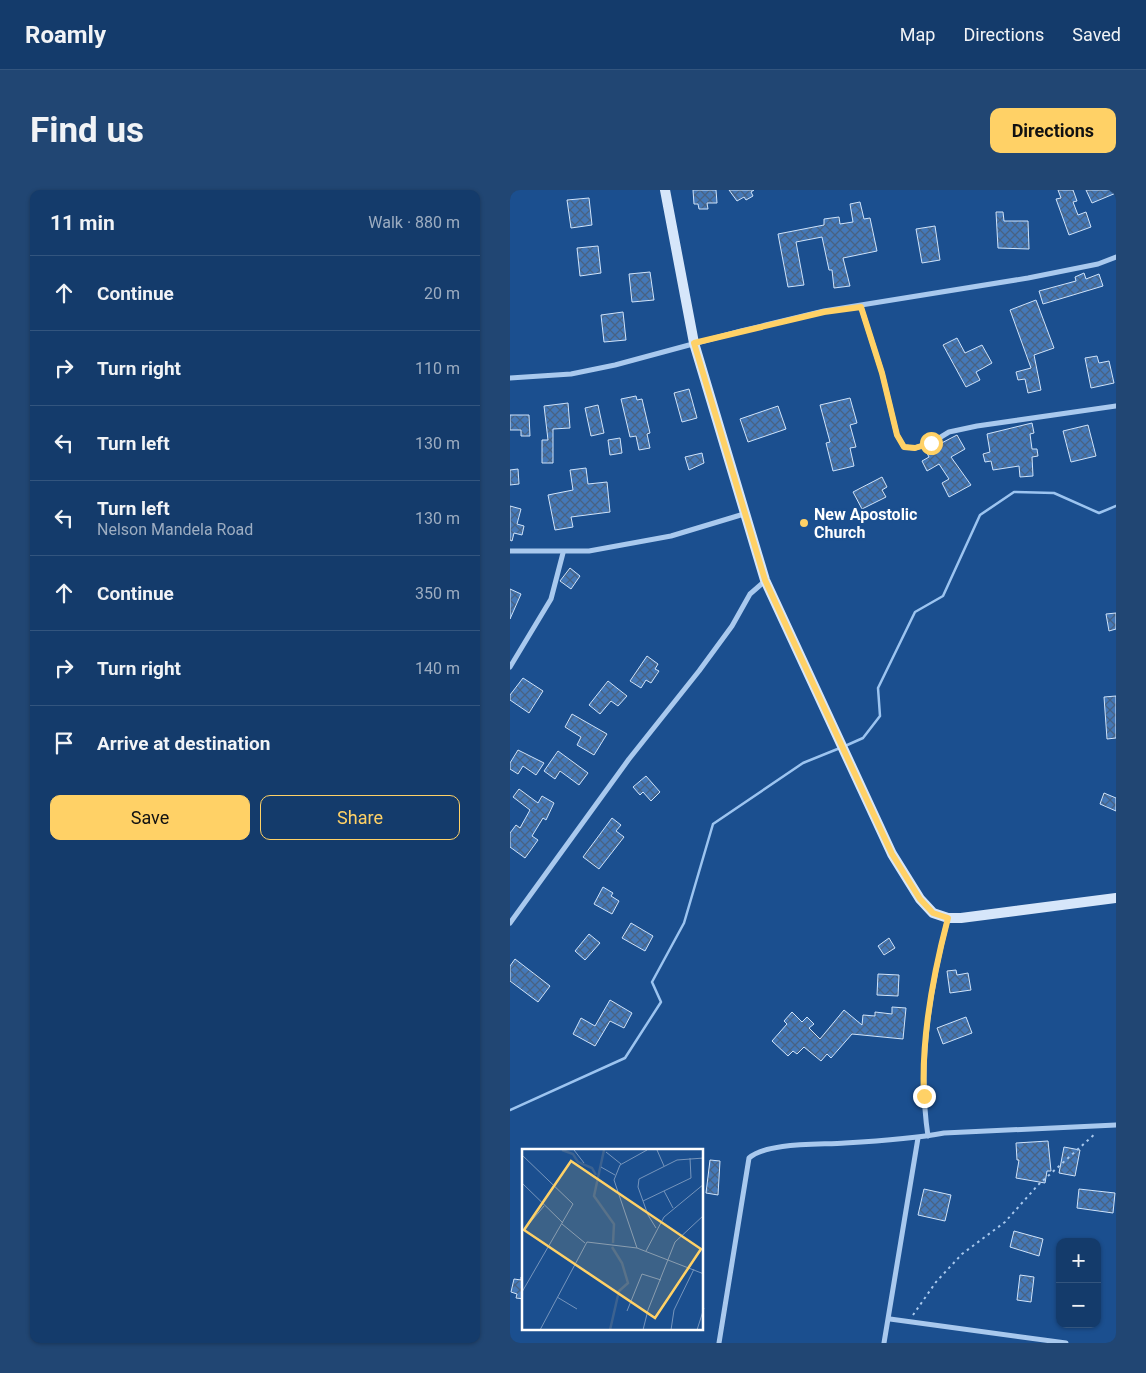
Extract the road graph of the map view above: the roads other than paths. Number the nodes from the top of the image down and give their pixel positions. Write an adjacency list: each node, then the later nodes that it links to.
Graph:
1 (666, 190): 4 (street)
2 (1116, 257): 3 (street)
3 (861, 307): 4 (street); 6 (street)
4 (694, 343): 5 (street); 7 (street)
5 (510, 378)
6 (1116, 406)
7 (744, 514): 9 (street); 10 (street)
8 (510, 551): 9 (street)
9 (563, 553): 11 (street)
10 (765, 580): 13 (street); 14 (street)
11 (510, 667)
12 (1116, 898): 13 (street)
13 (948, 918): 16 (street)
14 (510, 923)
15 (1116, 1124): 16 (street)
16 (928, 1136): 17 (street)
17 (918, 1138): 18 (street); 19 (street)
18 (890, 1319): 20 (street); 21 (street)
19 (719, 1343)
20 (884, 1343)
21 (1066, 1343)

